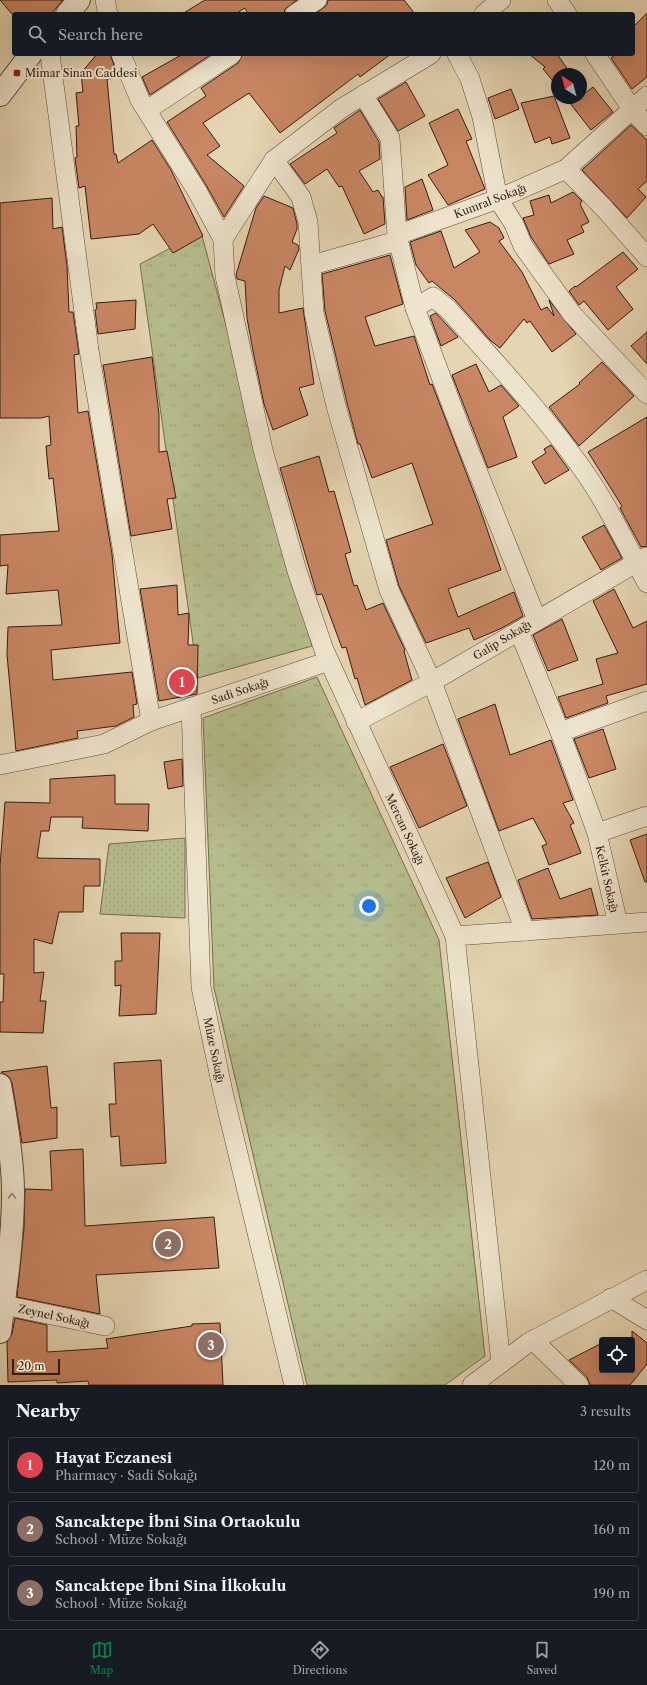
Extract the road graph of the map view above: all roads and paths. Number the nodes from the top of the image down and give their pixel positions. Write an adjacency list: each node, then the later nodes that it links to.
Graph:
1 (79, 0): 6 (street)
2 (105, 0): 7 (street)
3 (317, 0): 8 (street)
4 (501, 0): 9 (street)
5 (557, 0): 10 (street)
6 (69, 12)
7 (108, 12)
8 (298, 12)
9 (486, 12)
10 (566, 12)
11 (29, 56): 18 (street)
12 (50, 56): 41 (street)
13 (122, 56): 22 (street)
14 (229, 56): 22 (street)
15 (428, 56): 19 (street)
16 (458, 56): 26 (street)
17 (596, 56): 21 (street)
18 (0, 95)
19 (363, 95): 24 (street); 27 (street)
20 (647, 96): 21 (street, Kumral Sokağı)
21 (632, 109): 23 (street); 25 (street, Kumral Sokağı)
22 (147, 110): 28 (street)
23 (647, 126)
24 (274, 160): 28 (street); 30 (street)
25 (566, 169): 26 (street, Kumral Sokağı); 29 (street)
26 (498, 200): 27 (street, Kumral Sokağı); 32 (street)
27 (398, 235): 30 (street, Kumral Sokağı); 31 (street)
28 (223, 239): 37 (street, Mercan Sokağı)
29 (647, 257)
30 (312, 265): 38 (street)
31 (415, 308): 33 (street); 35 (street)
32 (647, 394)
33 (641, 559): 34 (street); 35 (street, Galip Sokağı)
34 (647, 583)
35 (537, 620): 36 (street, Galip Sokağı)
36 (519, 631): 38 (street, Galip Sokağı); 43 (street, Kelkit Sokağı)
37 (329, 661): 40 (street, Sadi Sokağı); 42 (street, Mercan Sokağı)
38 (432, 682): 42 (street, Galip Sokağı); 49 (street)
39 (647, 701): 43 (street)
40 (191, 707): 41 (street, Sadi Sokağı); 60 (street, Müze Sokağı)
41 (151, 721): 44 (street, Sadi Sokağı)
42 (356, 722): 50 (street, Mercan Sokağı)
43 (560, 732): 46 (street, Kelkit Sokağı)
44 (0, 765)
45 (647, 816): 46 (street)
46 (597, 833): 48 (street, Kelkit Sokağı)
47 (647, 922): 48 (street)
48 (618, 924): 49 (street)
49 (525, 931): 50 (street)
50 (455, 936): 59 (street, Mercan Sokağı)
51 (0, 1085): 54 (street, one-way to 51)
52 (647, 1280): 53 (street)
53 (611, 1298): 55 (street); 58 (street)
54 (4, 1305): 56 (street, Zeynel Sokağı); 57 (street)
55 (647, 1320)
56 (105, 1326)
57 (0, 1332)
58 (533, 1340): 59 (street); 62 (street)
59 (501, 1363): 61 (street)
60 (294, 1385)
61 (472, 1385)
62 (579, 1385)

